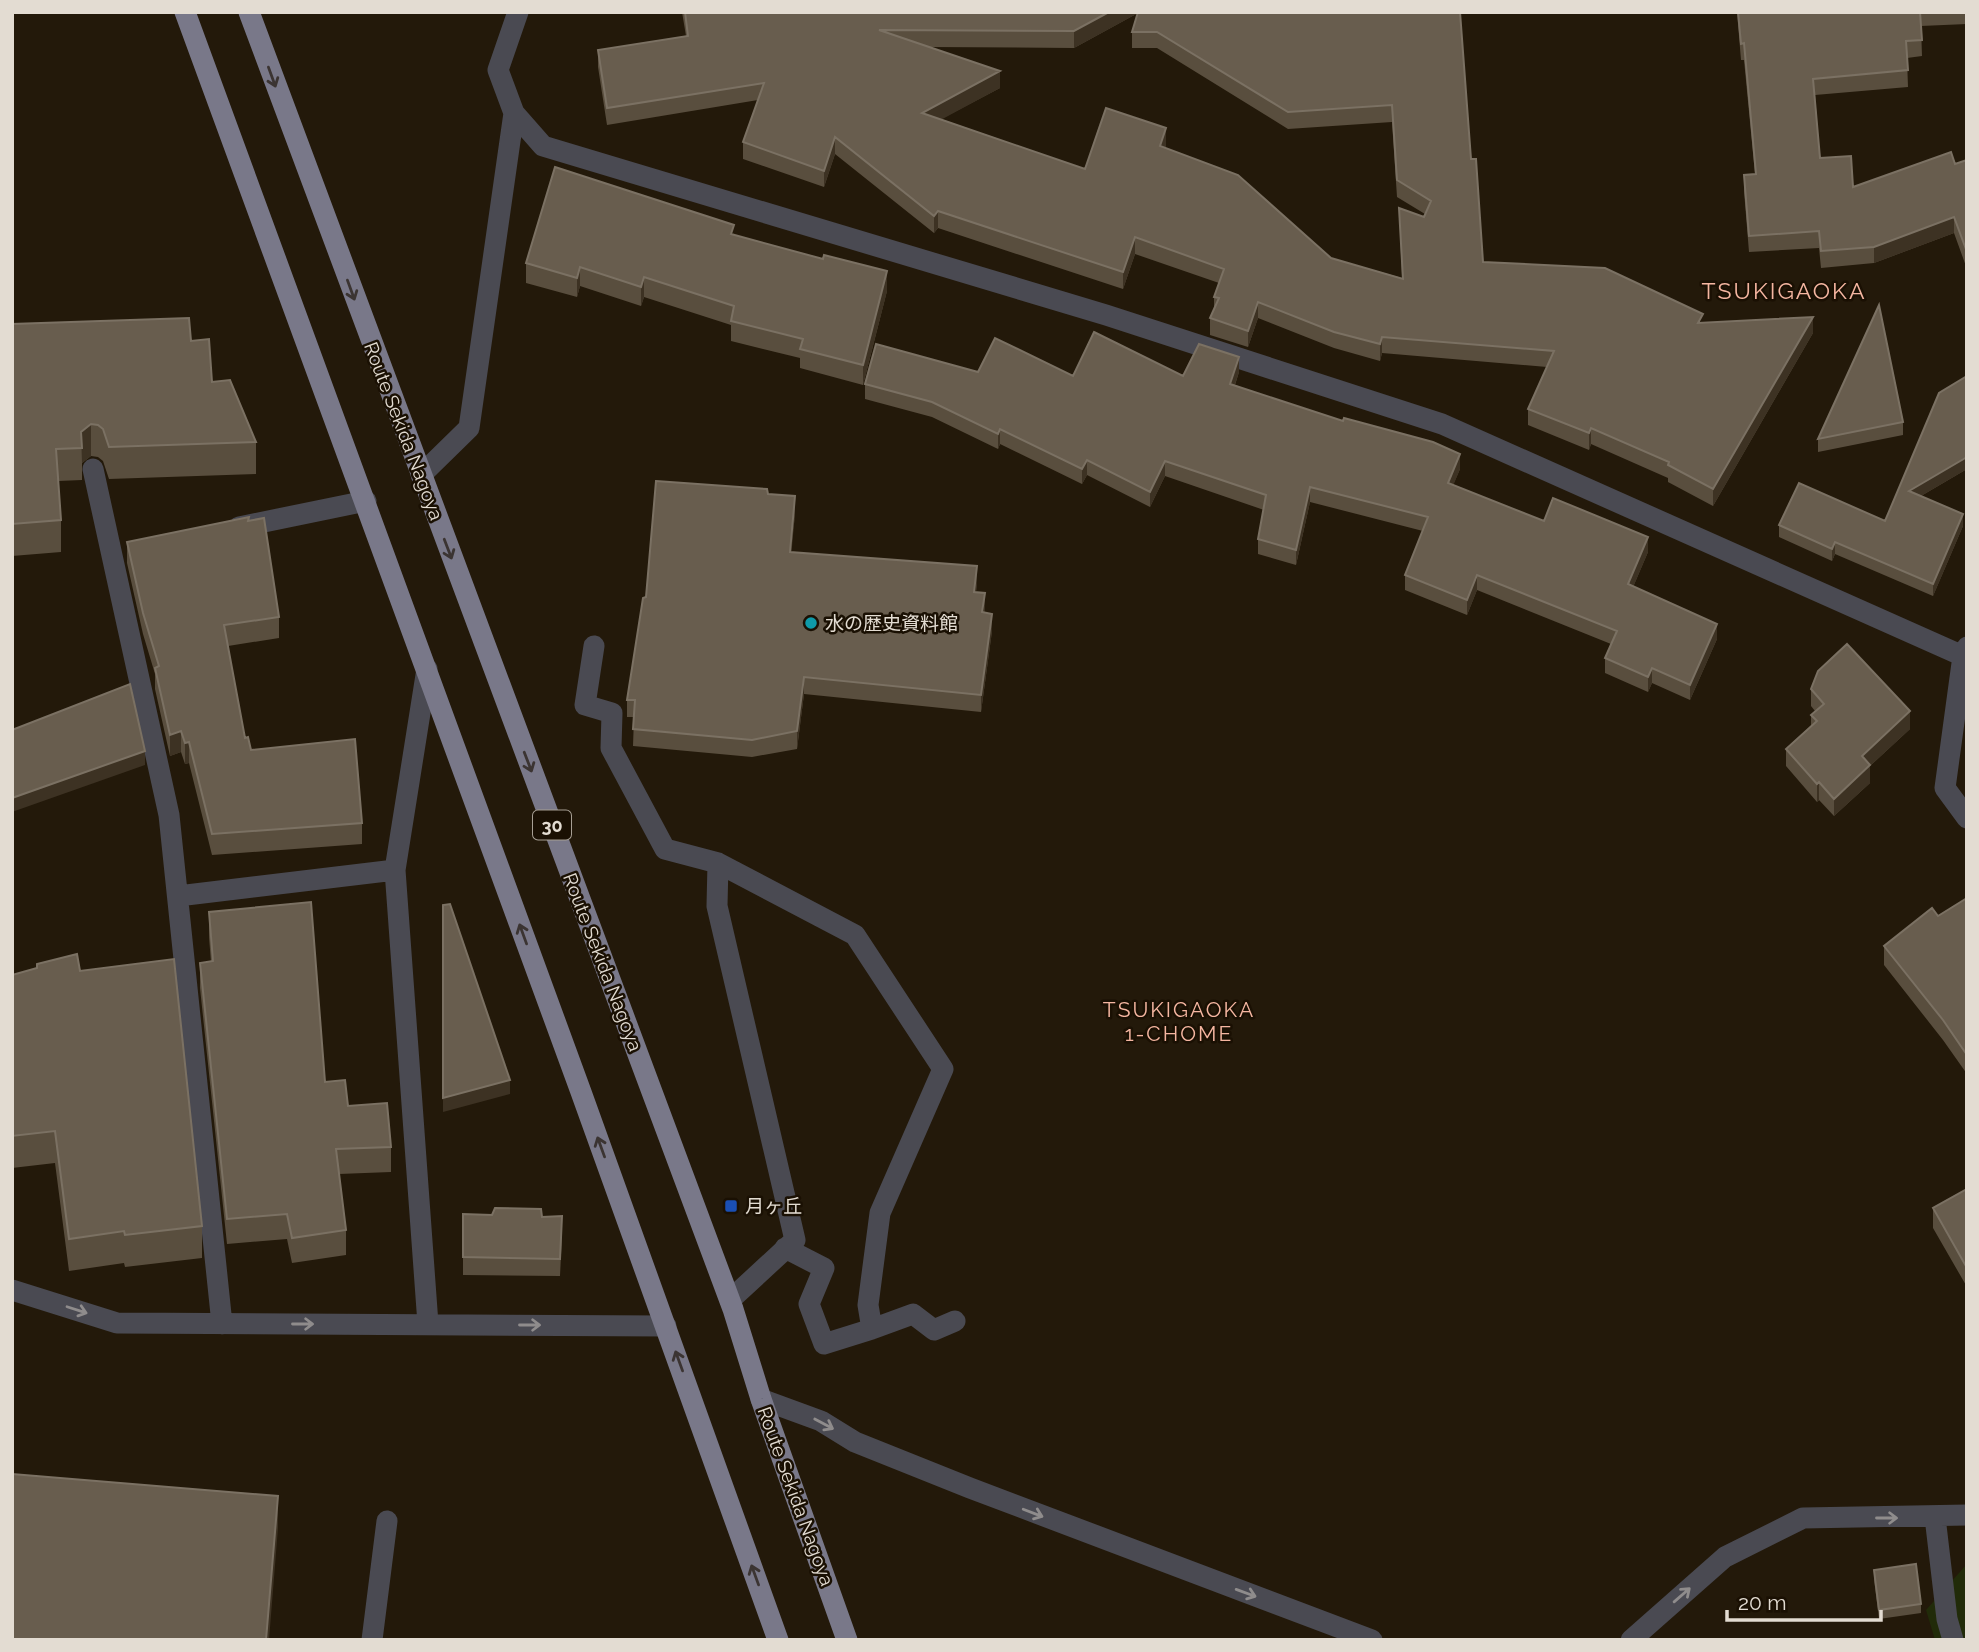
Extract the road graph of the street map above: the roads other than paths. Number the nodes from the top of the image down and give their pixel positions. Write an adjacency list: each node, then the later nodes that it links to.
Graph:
1 (185, 12): 7 (main road)
2 (249, 12): 6 (main road, Route Sekida Nagoya / 30, one-way to 6)
3 (518, 12): 4 (street)
4 (514, 113): 6 (street); 12 (street)
5 (93, 469): 10 (street)
6 (421, 475): 20 (main road, Route Sekida Nagoya / 30, one-way to 20)
7 (366, 501): 8 (street); 13 (main road)
8 (218, 531)
9 (137, 547): 10 (street)
10 (110, 553): 17 (street)
11 (594, 646): 15 (street)
12 (1965, 652): 14 (street)
13 (427, 669): 16 (street); 24 (main road, one-way to 13)
14 (1967, 818)
15 (718, 863): 18 (street); 25 (street)
16 (395, 870): 17 (street); 23 (street)
17 (178, 896): 22 (street)
18 (785, 1248): 20 (street); 25 (street)
19 (12, 1290): 22 (street, one-way to 22)
20 (730, 1300): 26 (main road, Route Sekida Nagoya / 30)
21 (955, 1321): 25 (street)
22 (222, 1324): 23 (street, one-way to 23)
23 (428, 1324): 24 (street, one-way to 24)
24 (666, 1326): 31 (main road, one-way to 24)
25 (872, 1329)
26 (761, 1399): 32 (main road, Route Sekida Nagoya / 30); 33 (street, one-way to 33)
27 (1967, 1515): 28 (street)
28 (1935, 1517): 34 (street, one-way to 28); 35 (street)
29 (387, 1521): 30 (street)
30 (372, 1640)
31 (778, 1640)
32 (847, 1640)
33 (1372, 1640)
34 (1631, 1640)
35 (1953, 1640)

